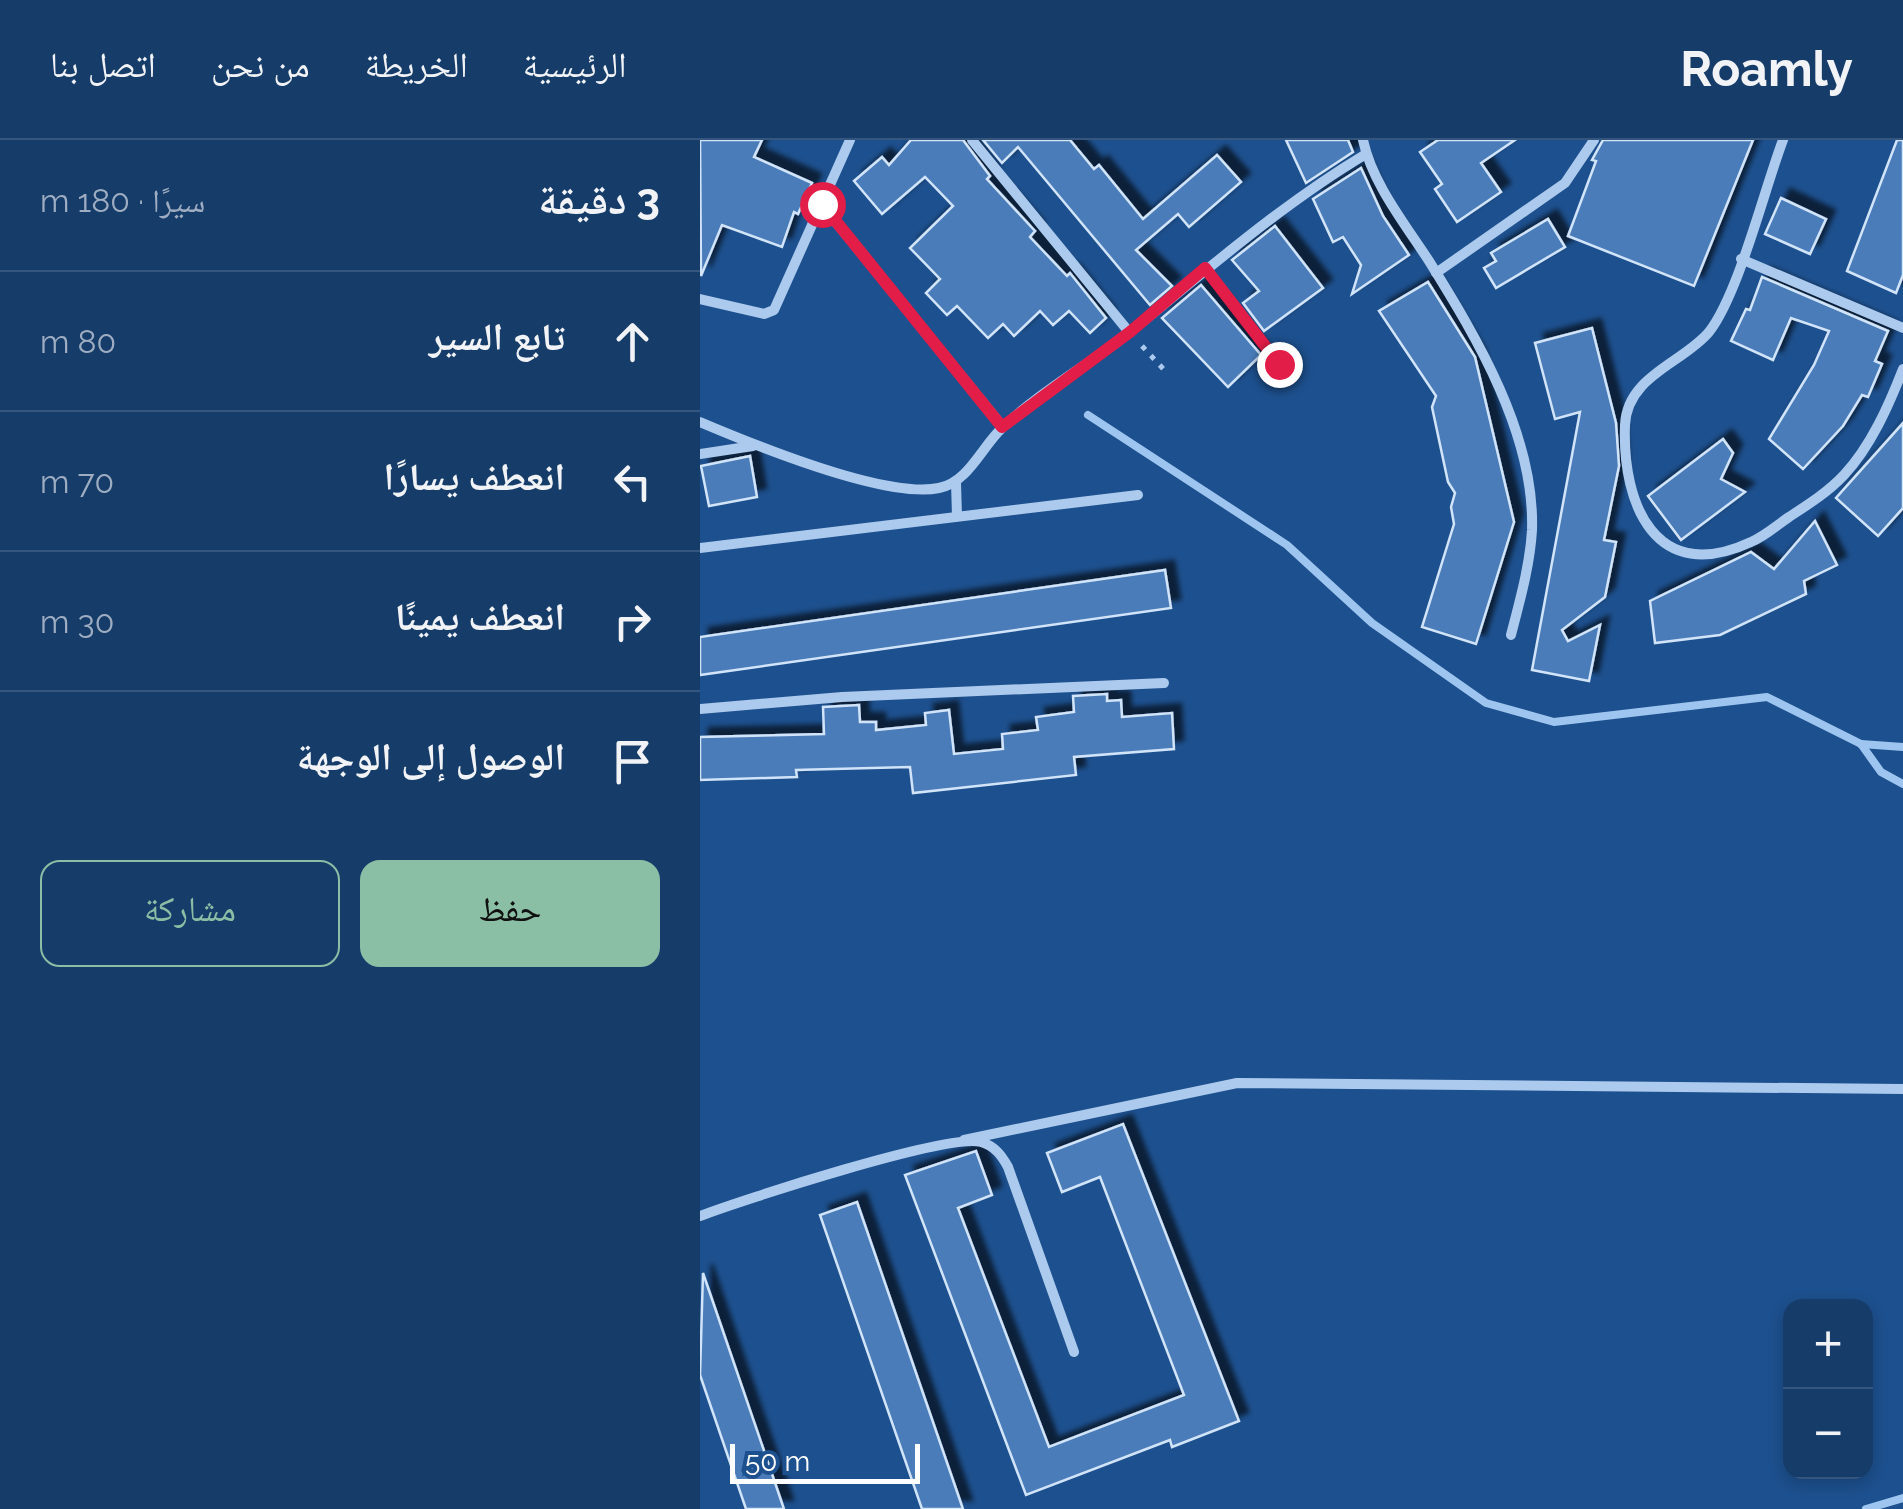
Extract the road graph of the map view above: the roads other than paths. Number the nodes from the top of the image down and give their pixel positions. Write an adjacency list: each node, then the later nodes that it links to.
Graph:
1 (850, 140): 7 (street)
2 (972, 140): 13 (street)
3 (1363, 140): 6 (street)
4 (1594, 140): 10 (street)
5 (1783, 140): 8 (street)
6 (1366, 154): 9 (street); 10 (street)
7 (822, 204): 11 (street); 17 (street)
8 (1740, 259): 12 (street); 15 (street)
9 (1205, 268): 13 (street); 14 (street)
10 (1436, 273): 24 (street)
11 (700, 299)
12 (1903, 328)
13 (1130, 332): 17 (street)
14 (1279, 364)
15 (1903, 369)
16 (700, 422): 18 (street)
17 (1002, 427): 20 (street)
18 (757, 446): 19 (street); 20 (street)
19 (700, 454)
20 (956, 484): 22 (street)
21 (1138, 495): 22 (street)
22 (956, 516): 23 (street)
23 (700, 548)
24 (1512, 635)
25 (1164, 682): 26 (street)
26 (700, 709)
27 (1903, 1089): 28 (street)
28 (964, 1140): 29 (street); 30 (street)
29 (700, 1216)
30 (1074, 1352)

